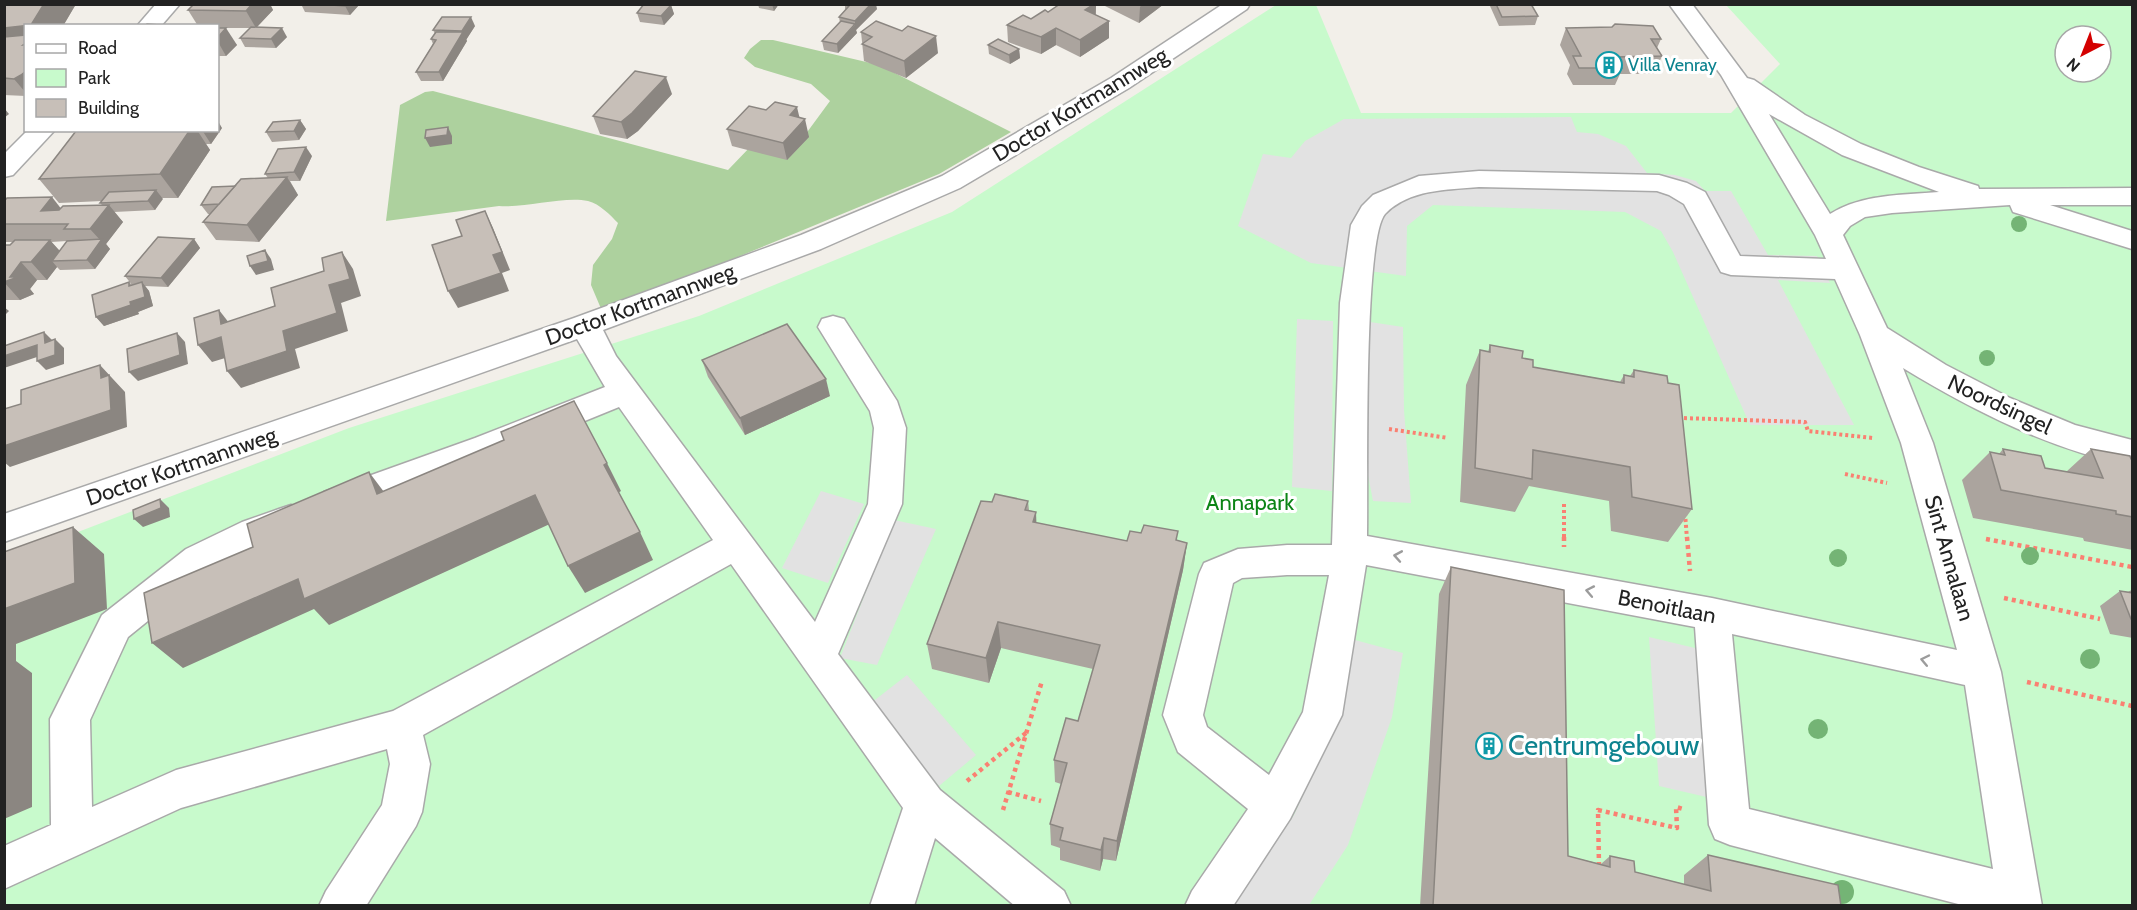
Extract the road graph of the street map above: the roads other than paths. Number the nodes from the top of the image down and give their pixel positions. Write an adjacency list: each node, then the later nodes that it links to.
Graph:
1 (169, 4): 4 (street)
2 (1239, 4): 13 (street, Doctor Kortmannweg)
3 (1680, 4): 5 (street, Sint Annalaan)
4 (150, 24)
5 (1732, 73): 9 (street, Sint Annalaan); 10 (street, Sint Annalaan)
6 (41, 132): 7 (street)
7 (4, 169)
8 (2133, 196): 9 (street, Sint Annalaan)
9 (1988, 197): 10 (street, Sint Annalaan); 11 (street)
10 (1829, 236): 12 (street, Sint Annalaan)
11 (2133, 240)
12 (1845, 270): 15 (street, Sint Annalaan); 20 (street)
13 (585, 325): 16 (street); 18 (street, Doctor Kortmannweg)
14 (833, 327): 22 (street)
15 (1875, 335): 17 (street, Noordsingel); 23 (street, Sint Annalaan)
16 (626, 391): 19 (street); 27 (street)
17 (2133, 453)
18 (4, 528)
19 (737, 544): 22 (street); 24 (street)
20 (1350, 554): 21 (street, Benoitlaan, one-way to 20); 25 (street); 25 (street, Benoitlaan)
21 (1703, 612): 23 (street, Benoitlaan, one-way to 21); 29 (street, Sint Annalaan)
22 (818, 657): 26 (street)
23 (1982, 672): 29 (street, Sint Annalaan)
24 (401, 727): 27 (street); 30 (street)
25 (1275, 805): 33 (street)
26 (928, 807): 31 (street); 32 (street)
27 (72, 837): 28 (street)
28 (4, 868)
29 (2019, 901)
30 (341, 906)
31 (892, 906)
32 (1049, 906)
33 (1207, 906)

